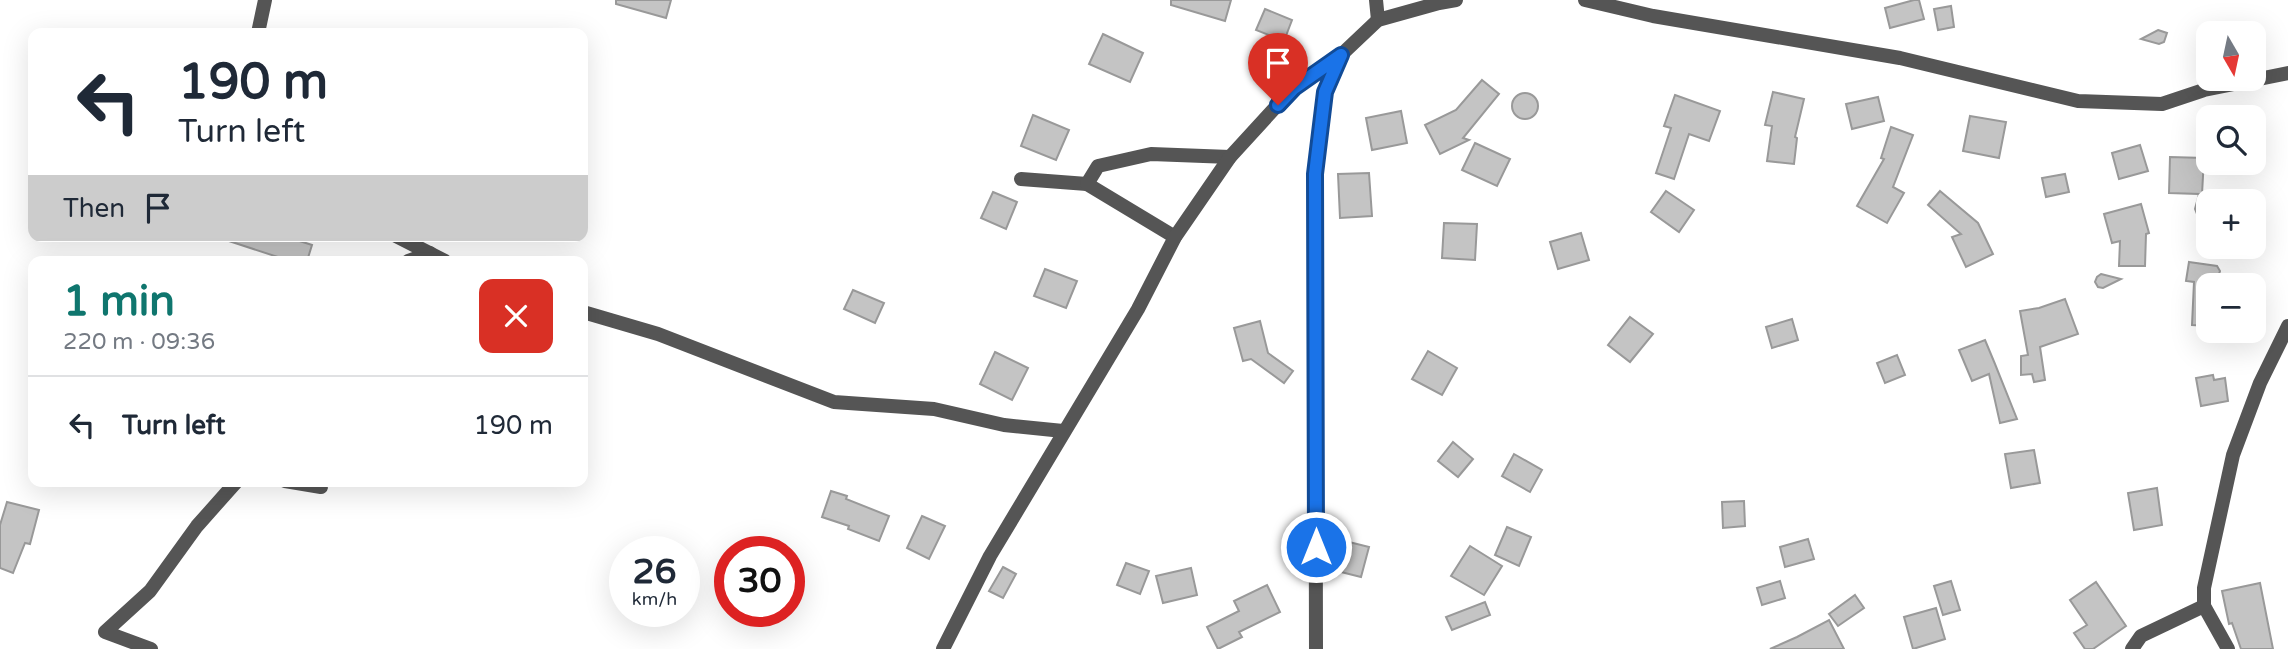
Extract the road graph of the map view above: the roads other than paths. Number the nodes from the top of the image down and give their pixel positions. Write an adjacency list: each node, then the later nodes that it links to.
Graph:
1 (265, 0): 6 (street)
2 (1376, 0): 5 (street)
3 (1456, 0): 5 (street)
4 (1585, 0): 8 (street)
5 (1378, 20): 7 (street)
6 (259, 28)
7 (1341, 55): 9 (street); 24 (street)
8 (2288, 73)
9 (1230, 158): 11 (street); 12 (street)
10 (1021, 179): 11 (street)
11 (1087, 184): 12 (street)
12 (1175, 237): 19 (street)
13 (408, 242): 14 (street)
14 (430, 253): 15 (street); 16 (street)
15 (422, 256)
16 (436, 256)
17 (588, 313): 19 (street)
18 (2288, 326): 21 (street)
19 (1063, 431): 23 (street)
20 (232, 487): 22 (street)
21 (2204, 606): 25 (street); 26 (street)
22 (151, 649)
23 (943, 649)
24 (1316, 649)
25 (2132, 649)
26 (2228, 649)

